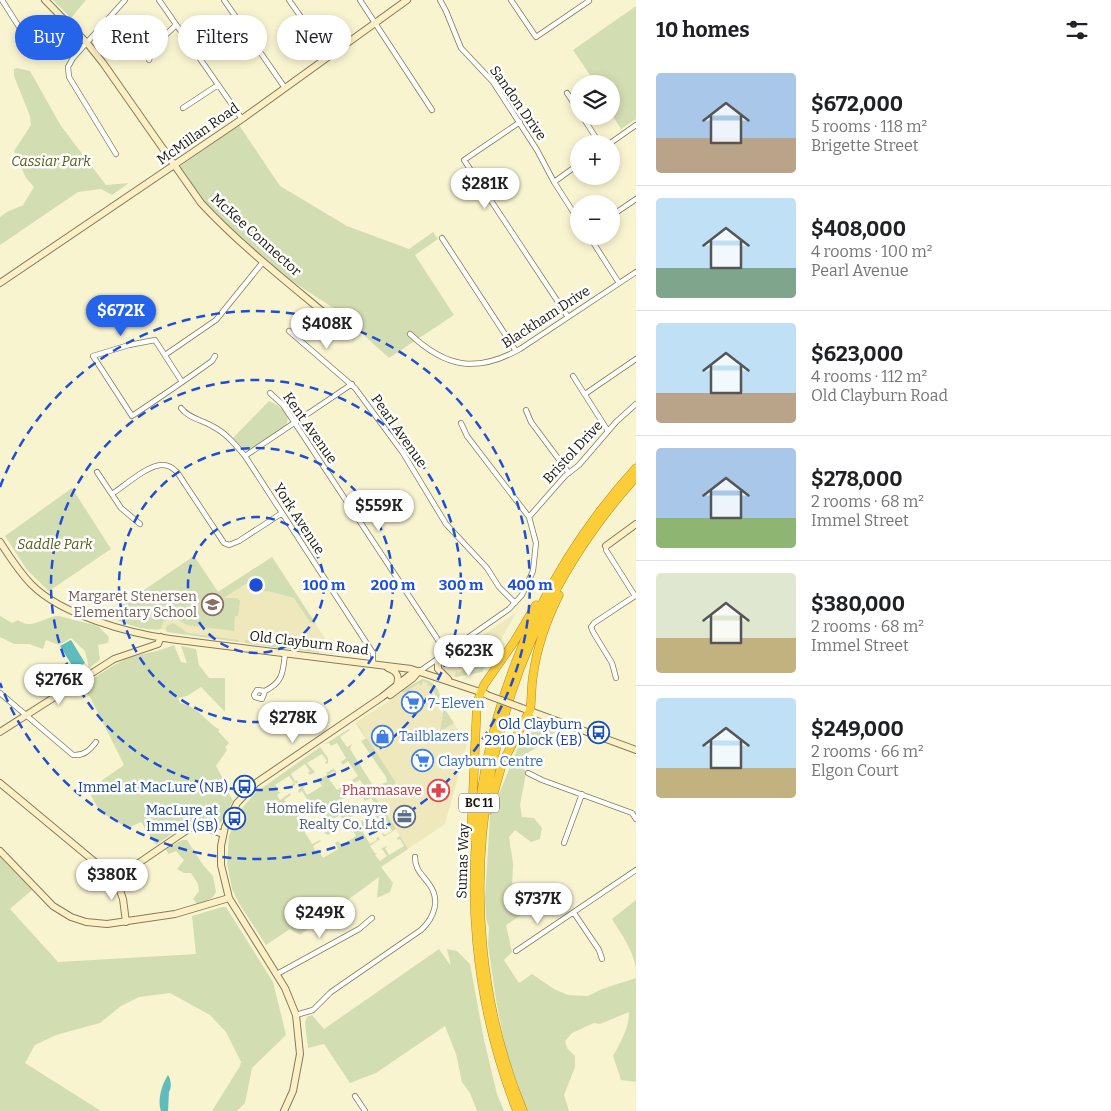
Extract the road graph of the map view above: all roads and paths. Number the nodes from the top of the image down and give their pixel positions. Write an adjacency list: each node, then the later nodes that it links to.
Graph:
1 (2, 0): 13 (street)
2 (45, 0): 18 (street, McKee Connector)
3 (124, 0): 18 (street)
4 (159, 0): 15 (street)
5 (224, 0): 21 (street)
6 (289, 0): 12 (street)
7 (360, 0): 14 (street)
8 (407, 0): 14 (street, McMillan Road)
9 (440, 0): 27 (street, Sandon Drive)
10 (512, 0): 11 (street)
11 (588, 0)
12 (299, 15)
13 (15, 21)
14 (374, 22): 17 (street, McMillan Road); 25 (street)
15 (176, 25): 16 (street); 20 (street)
16 (168, 33)
17 (351, 40)
18 (88, 43): 30 (street); 31 (street, McKee Connector)
19 (324, 60): 21 (street, McMillan Road)
20 (218, 85): 24 (street); 26 (street)
21 (285, 88): 26 (street, McMillan Road)
22 (567, 93): 23 (street)
23 (570, 98)
24 (183, 108)
25 (432, 110)
26 (242, 119): 31 (street, McMillan Road)
27 (520, 122): 33 (street, Sandon Drive); 44 (street)
28 (636, 125): 29 (street)
29 (620, 136)
30 (116, 154)
31 (175, 165): 39 (street, McKee Connector); 41 (street, McMillan Road)
32 (570, 170): 33 (street)
33 (554, 182): 35 (street, Sandon Drive)
34 (636, 199): 36 (street)
35 (570, 207)
36 (620, 210)
37 (442, 238): 47 (street)
38 (595, 245): 42 (street)
39 (263, 262): 43 (street, McKee Connector); 48 (street)
40 (636, 272): 42 (street, Blackham Drive)
41 (0, 283)
42 (619, 283): 44 (street, Blackham Drive)
43 (329, 316)
44 (568, 317): 47 (street, Blackham Drive)
45 (289, 330): 53 (street, Pearl Avenue)
46 (410, 334): 47 (street, Blackham Drive)
47 (516, 351)
48 (165, 355): 52 (street); 52 (street)
49 (215, 356): 52 (street)
50 (636, 359): 55 (street)
51 (573, 376): 55 (street)
52 (182, 382)
53 (352, 384): 59 (street); 77 (street, Pearl Avenue)
54 (270, 393): 59 (street, Kent Avenue)
55 (585, 394): 61 (street)
56 (636, 404): 61 (street, Bristol Drive)
57 (181, 408): 62 (street, York Avenue)
58 (526, 410): 65 (street)
59 (295, 423): 62 (street); 80 (street, Kent Avenue)
60 (462, 423): 71 (street)
61 (608, 431): 65 (street, Bristol Drive)
62 (245, 456): 69 (street, York Avenue)
63 (636, 468): 70 (highway, Sumas Way / BC 11)
64 (97, 472): 68 (street)
65 (569, 473): 71 (street, Bristol Drive)
66 (636, 477): 67 (highway, Sumas Way / BC 11)
67 (625, 490): 91 (highway); 106 (highway, Sumas Way / BC 11)
68 (112, 494): 69 (street); 72 (street)
69 (282, 513): 81 (street, York Avenue)
70 (597, 515): 89 (highway); 112 (highway, Sumas Way / BC 11)
71 (528, 517): 77 (street)
72 (140, 524)
73 (636, 524): 75 (street)
74 (0, 542): 78 (street, Old Clayburn Road)
75 (606, 546): 76 (street)
76 (635, 596): 84 (street)
77 (515, 603): 80 (street)
78 (161, 637): 79 (street, Old Clayburn Road); 92 (street)
79 (285, 654): 81 (street, Old Clayburn Road); 87 (street)
80 (444, 654): 83 (street); 85 (street)
81 (373, 664): 82 (street, Old Clayburn Road)
82 (382, 665): 83 (street, Old Clayburn Road); 86 (street)
83 (420, 671): 85 (street, Old Clayburn Road); 86 (street); 90 (street)
84 (616, 678)
85 (451, 681): 89 (street, Old Clayburn Road)
86 (397, 684): 90 (street)
87 (266, 691)
88 (0, 693): 92 (street)
89 (484, 694): 91 (street, Old Clayburn Road, bridge); 112 (highway)
90 (382, 698): 100 (street)
91 (526, 709): 95 (street, Old Clayburn Road); 106 (highway)
92 (26, 715): 93 (street); 94 (street)
93 (0, 732)
94 (96, 742)
95 (636, 750)
96 (528, 773): 98 (street)
97 (0, 783): 105 (street)
98 (582, 794): 99 (street); 101 (street)
99 (636, 819)
100 (224, 834): 105 (street); 107 (street)
101 (564, 843)
102 (0, 851): 110 (street)
103 (415, 857): 115 (street)
104 (636, 870): 108 (street)
105 (115, 876): 110 (street)
106 (480, 896): 120 (highway, Sumas Way / BC 11)
107 (229, 898): 110 (street); 114 (street)
108 (574, 912): 111 (street); 113 (street)
109 (372, 918): 114 (street)
110 (126, 922)
111 (516, 951)
112 (477, 952): 119 (highway, Sumas Way / BC 11)
113 (602, 959)
114 (277, 974): 115 (street)
115 (296, 1015): 117 (street)
116 (355, 1096): 118 (street)
117 (284, 1111)
118 (365, 1111)
119 (517, 1111)
120 (523, 1111)

